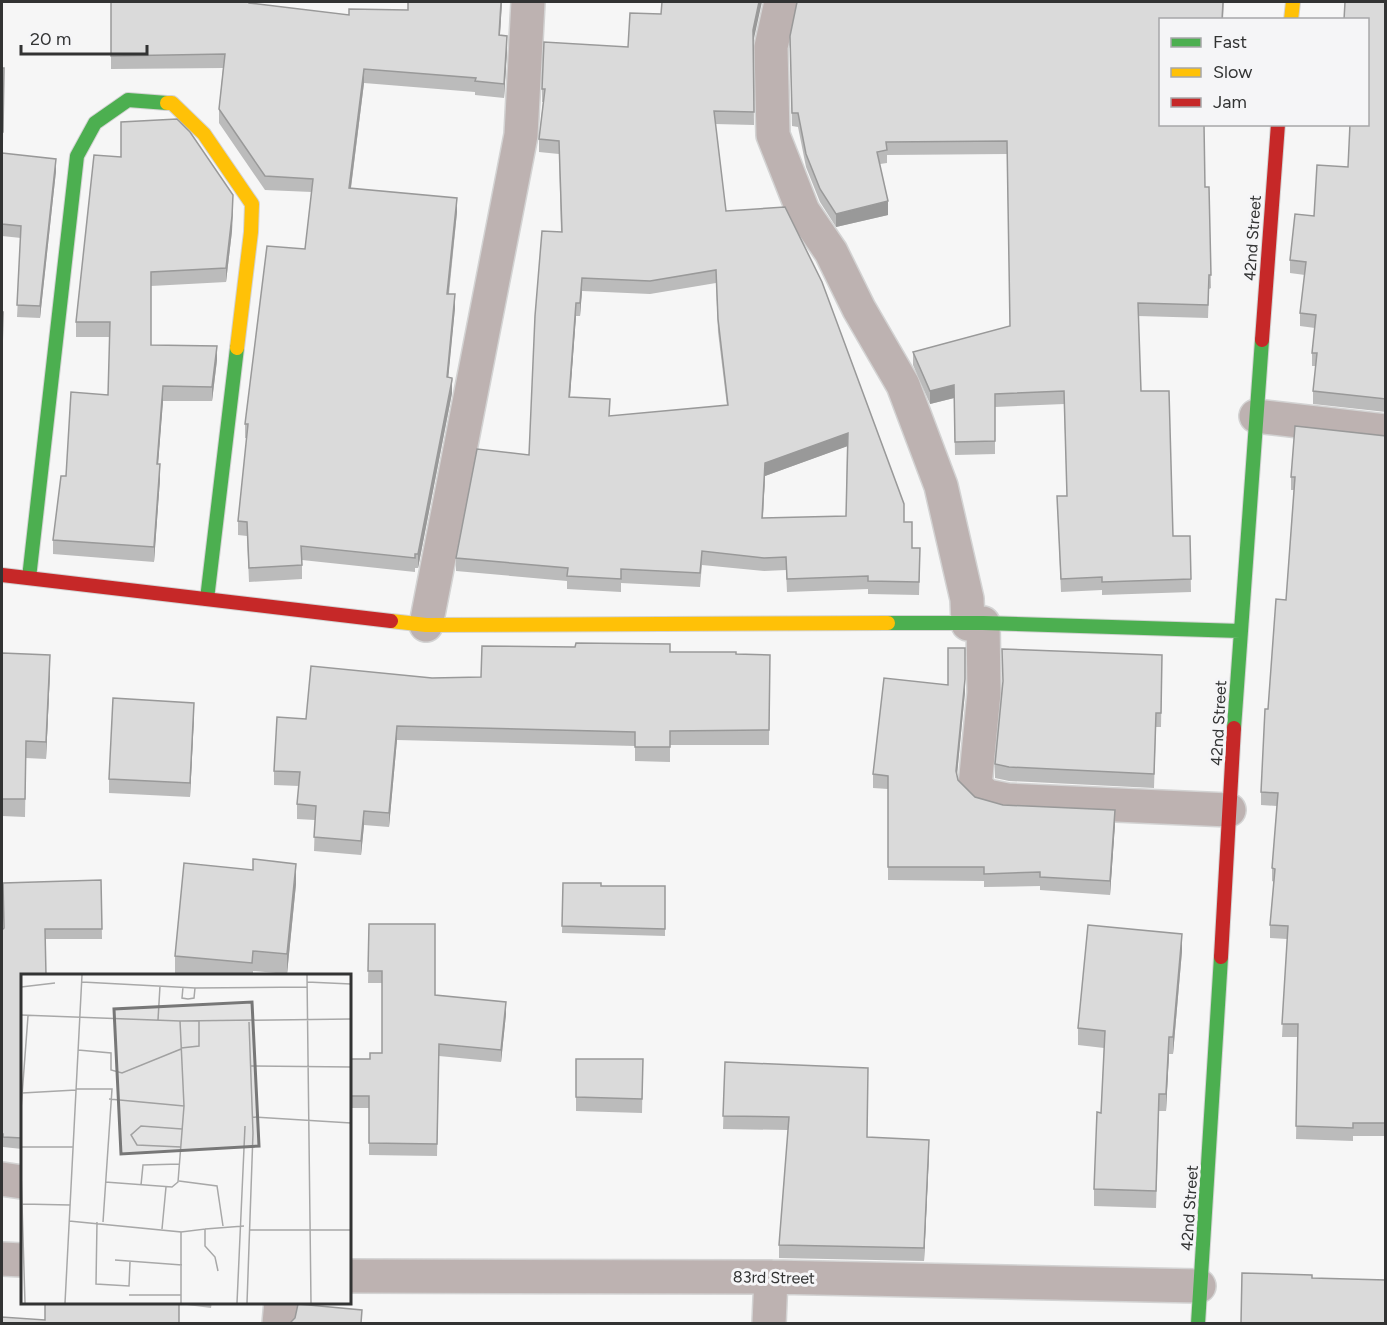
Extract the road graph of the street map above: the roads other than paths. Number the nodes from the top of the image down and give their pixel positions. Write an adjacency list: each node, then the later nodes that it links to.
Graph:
1 (528, 2): 12 (street)
2 (781, 2): 11 (street)
3 (1293, 2): 4 (street)
4 (1291, 18)
5 (1278, 126): 6 (street, 42nd Street)
6 (1256, 416): 7 (street); 13 (street, 42nd Street)
7 (1386, 431)
8 (2, 575): 9 (street)
9 (29, 578): 10 (street); 10 (street)
10 (207, 599): 12 (street)
11 (975, 623): 12 (street); 13 (street); 14 (street)
12 (426, 625)
13 (1240, 631): 14 (street, 42nd Street)
14 (1229, 810): 21 (street, 42nd Street)
15 (2, 1179): 16 (street)
16 (21, 1182)
17 (2, 1259): 18 (street)
18 (21, 1260)
19 (351, 1276): 20 (street, 83rd Street)
20 (771, 1277): 21 (street, 83rd Street); 24 (street)
21 (1198, 1286): 25 (street, 42nd Street)
22 (281, 1304): 23 (street)
23 (279, 1323)
24 (770, 1323)
25 (1198, 1323)

